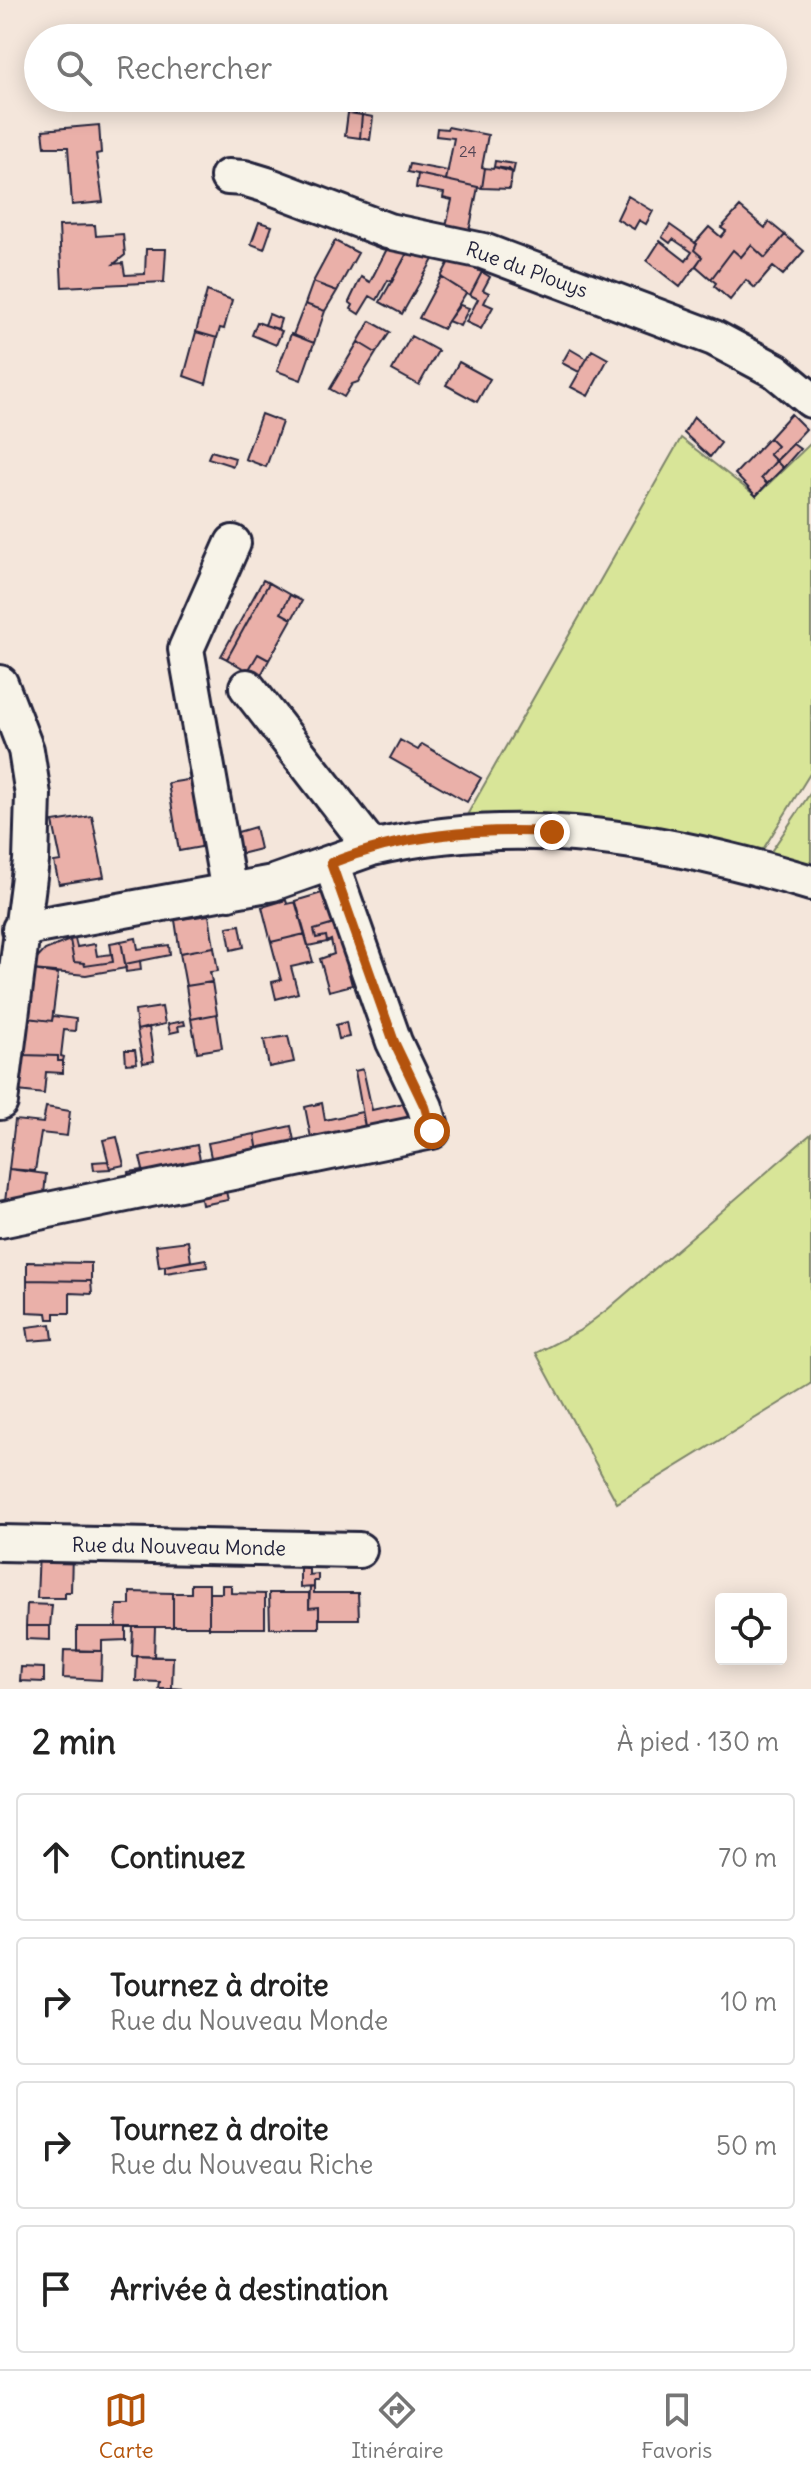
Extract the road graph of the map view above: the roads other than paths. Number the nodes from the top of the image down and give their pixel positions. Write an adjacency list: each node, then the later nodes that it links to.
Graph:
1 (228, 177): 2 (street, Rue du Plouys)
2 (811, 400)
3 (233, 543): 9 (street)
4 (0, 683): 10 (street)
5 (247, 687): 6 (street)
6 (372, 848): 7 (street); 8 (street)
7 (331, 863): 9 (street); 12 (street)
8 (811, 883)
9 (229, 892): 10 (street)
10 (20, 929): 11 (street)
11 (0, 1102)
12 (0, 1220)
13 (0, 1543): 14 (street, Rue du Nouveau Monde)
14 (359, 1550)

